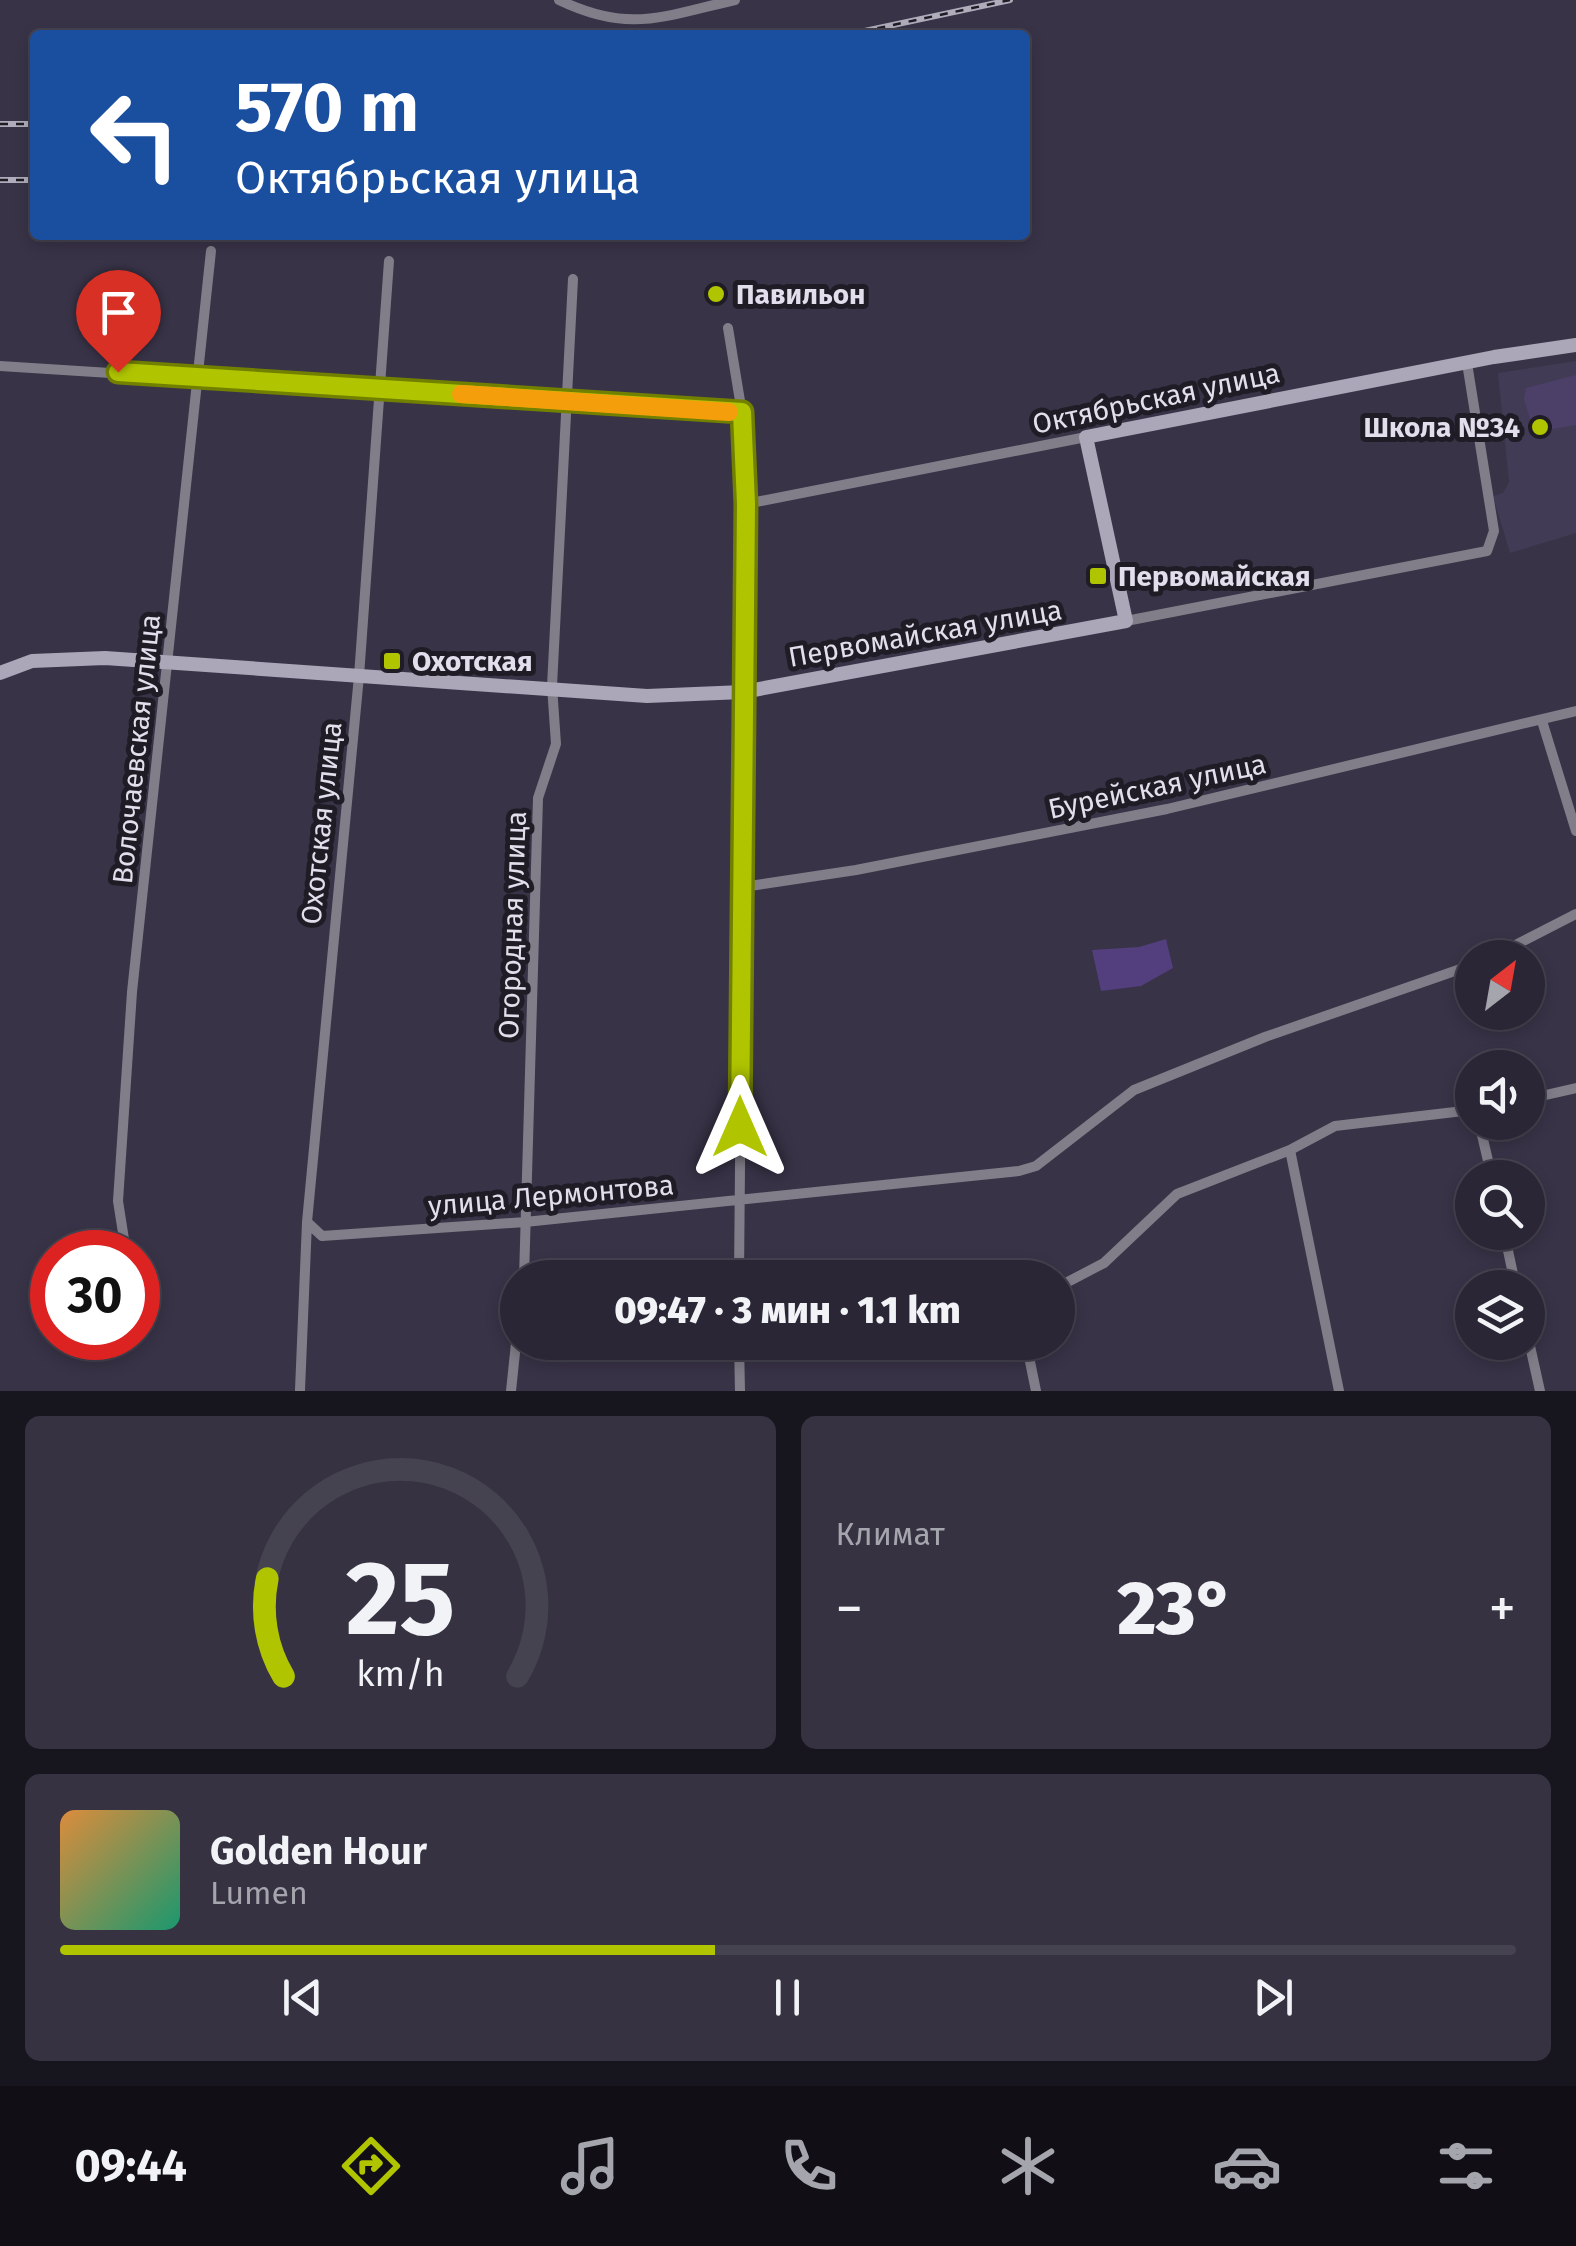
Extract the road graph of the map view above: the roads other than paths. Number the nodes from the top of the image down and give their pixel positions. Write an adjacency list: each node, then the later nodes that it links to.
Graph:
1 (559, 0): 2 (street)
2 (736, 0)
3 (210, 251): 10 (street, Волочаевская улица)
4 (390, 261): 11 (street, Охотская улица)
5 (573, 279): 12 (street, Огородная улица)
6 (728, 328): 13 (street)
7 (1576, 345): 8 (main road, Октябрьская улица)
8 (1467, 363): 14 (main road, Октябрьская улица); 16 (street, Первомайская улица)
9 (0, 366): 10 (street)
10 (196, 376): 11 (street); 17 (street, Волочаевская улица)
11 (378, 388): 12 (street); 19 (street, Охотская улица)
12 (564, 401): 13 (street); 20 (street, Огородная улица)
13 (742, 412): 15 (street)
14 (1086, 437): 15 (street, Октябрьская улица); 16 (main road)
15 (746, 504): 21 (street)
16 (1126, 621): 21 (main road, Первомайская улица)
17 (169, 662): 18 (main road, Первомайская улица); 19 (main road, Первомайская улица); 36 (street, Волочаевская улица)
18 (0, 673)
19 (359, 676): 20 (main road, Первомайская улица); 34 (street, Охотская улица)
20 (552, 686): 21 (main road, Первомайская улица); 35 (street, Огородная улица)
21 (743, 692): 25 (street)
22 (1576, 711): 23 (street, Бурейская улица)
23 (1542, 721): 24 (street); 25 (street, Бурейская улица)
24 (1576, 831)
25 (743, 887): 33 (street)
26 (1576, 914): 27 (street)
27 (1525, 940)
28 (1455, 971): 33 (street, улица Лермонтова)
29 (1576, 1088): 30 (street)
30 (1545, 1094)
31 (1455, 1112): 32 (street)
32 (1290, 1150): 39 (street); 48 (street)
33 (739, 1201): 35 (street, улица Лермонтова); 38 (street)
34 (307, 1222): 35 (street, улица Лермонтова); 44 (street, Охотская улица)
35 (525, 1222): 37 (street, Огородная улица)
36 (123, 1230)
37 (524, 1260)
38 (739, 1260)
39 (1075, 1278)
40 (514, 1360): 45 (street)
41 (740, 1360): 46 (street)
42 (1030, 1360): 47 (street)
43 (1533, 1360): 49 (street)
44 (300, 1390)
45 (511, 1391)
46 (740, 1391)
47 (1036, 1391)
48 (1339, 1391)
49 (1540, 1391)

